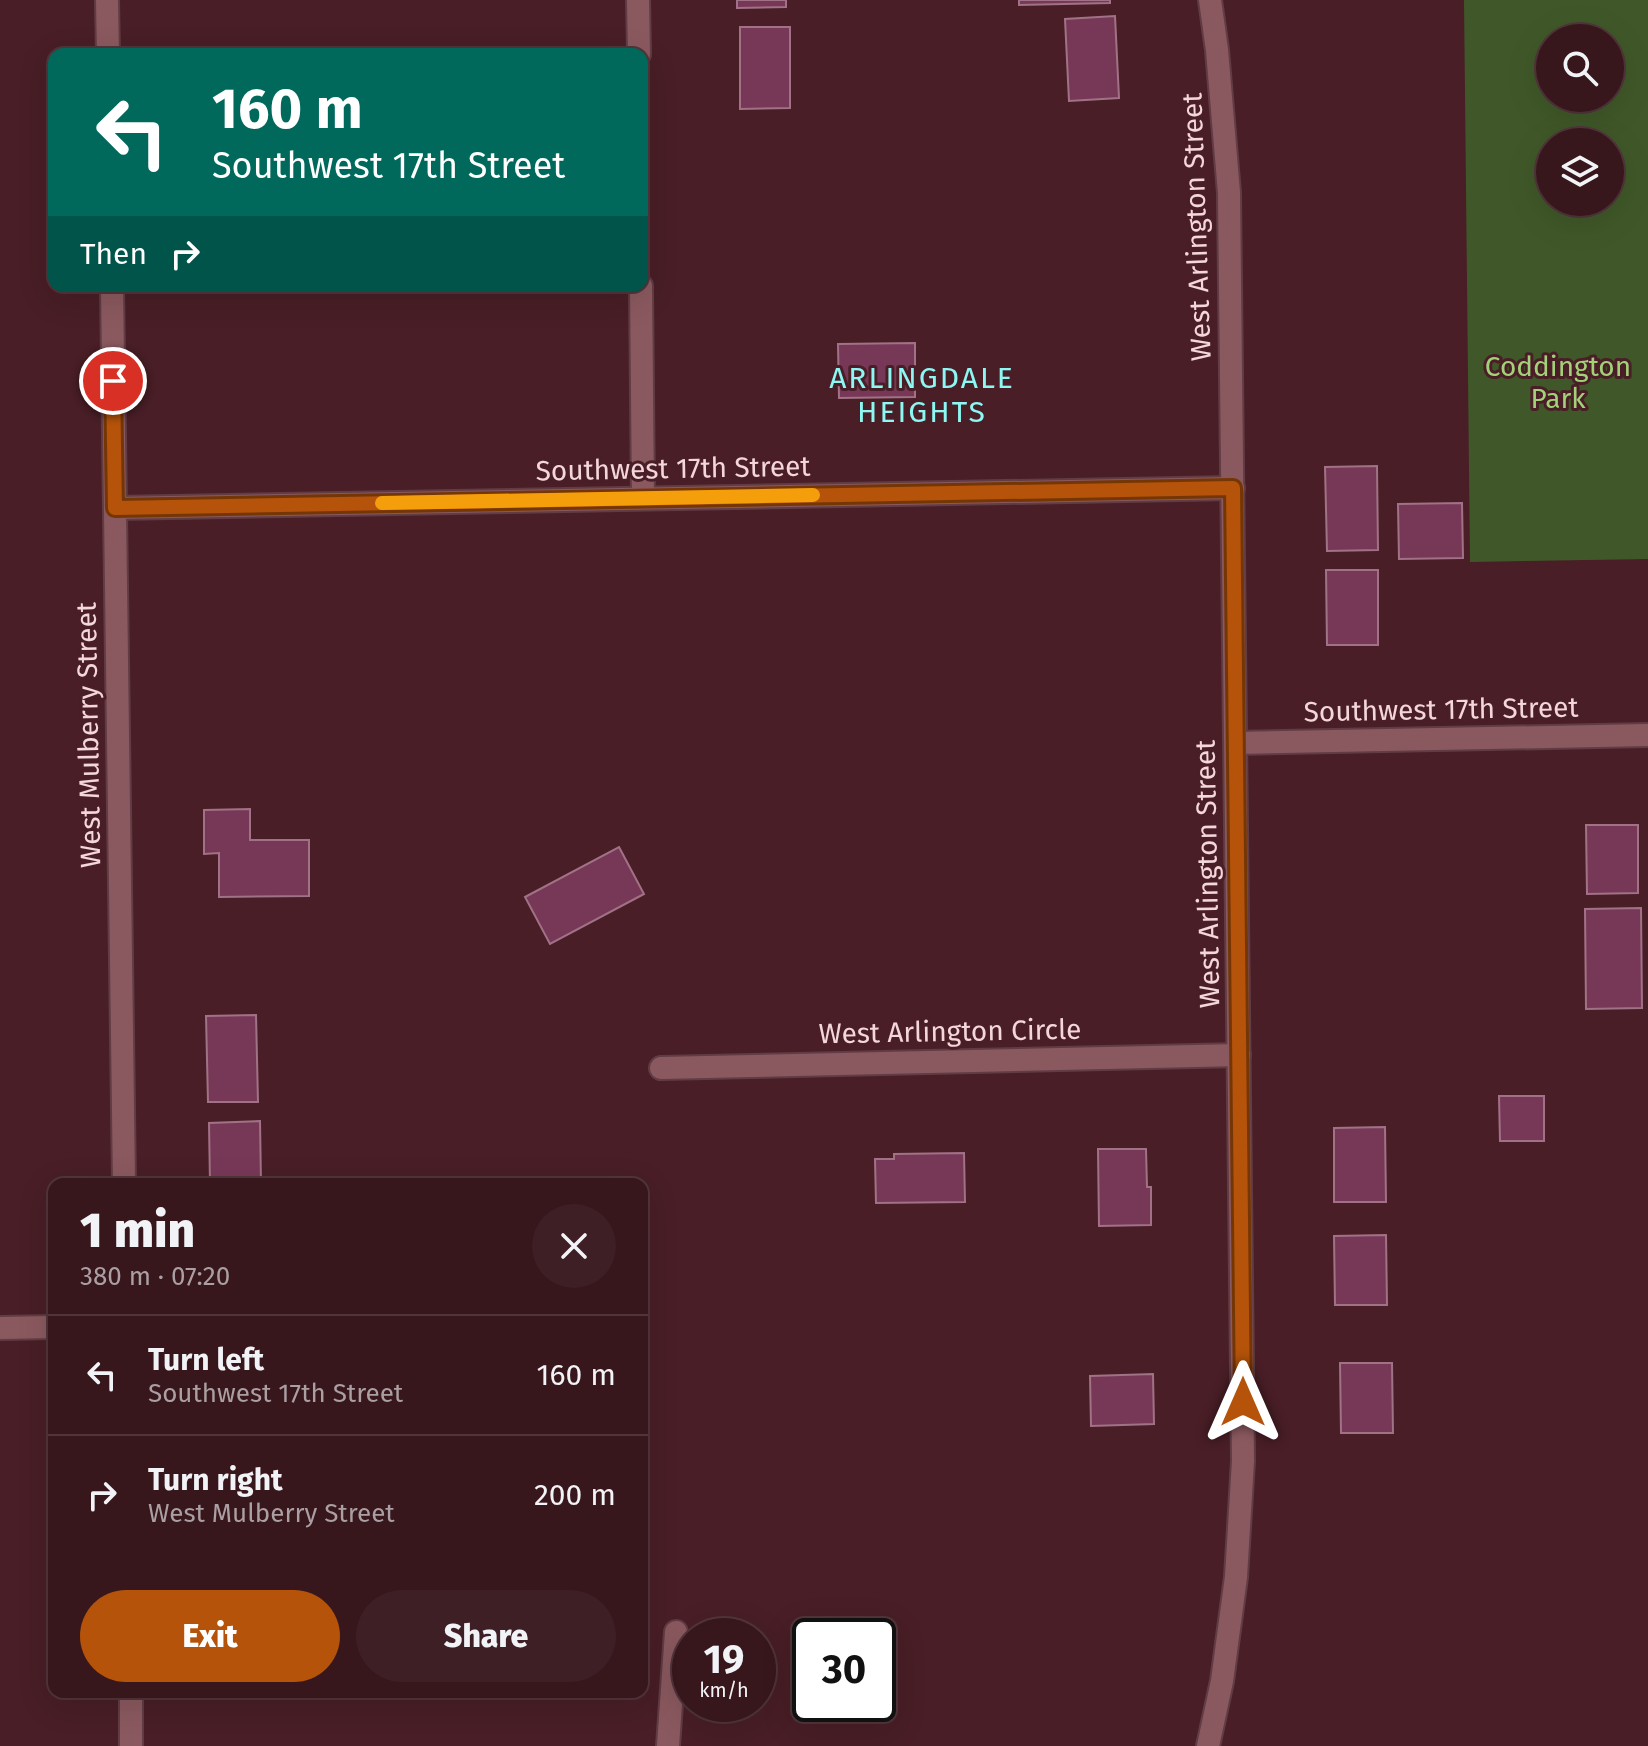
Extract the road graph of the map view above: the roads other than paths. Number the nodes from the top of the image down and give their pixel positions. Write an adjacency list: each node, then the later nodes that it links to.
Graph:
1 (107, 0): 4 (street)
2 (638, 0): 5 (street)
3 (1210, 0): 8 (street, West Arlington Street)
4 (108, 48)
5 (639, 48)
6 (112, 292): 10 (street, West Mulberry Street)
7 (641, 292): 9 (street)
8 (1233, 488): 9 (street, Southwest 17th Street); 12 (street, West Arlington Street)
9 (643, 498): 10 (street, Southwest 17th Street)
10 (115, 508): 15 (street, West Mulberry Street)
11 (1648, 735): 12 (street, Southwest 17th Street)
12 (1236, 743): 13 (street, West Arlington Street)
13 (1239, 1055): 14 (street, West Arlington Circle); 22 (street, West Arlington Street)
14 (661, 1068)
15 (124, 1178)
16 (48, 1327): 17 (street)
17 (0, 1328)
18 (672, 1689): 21 (street)
19 (131, 1698): 20 (street)
20 (131, 1746)
21 (668, 1746)
22 (1208, 1746)

